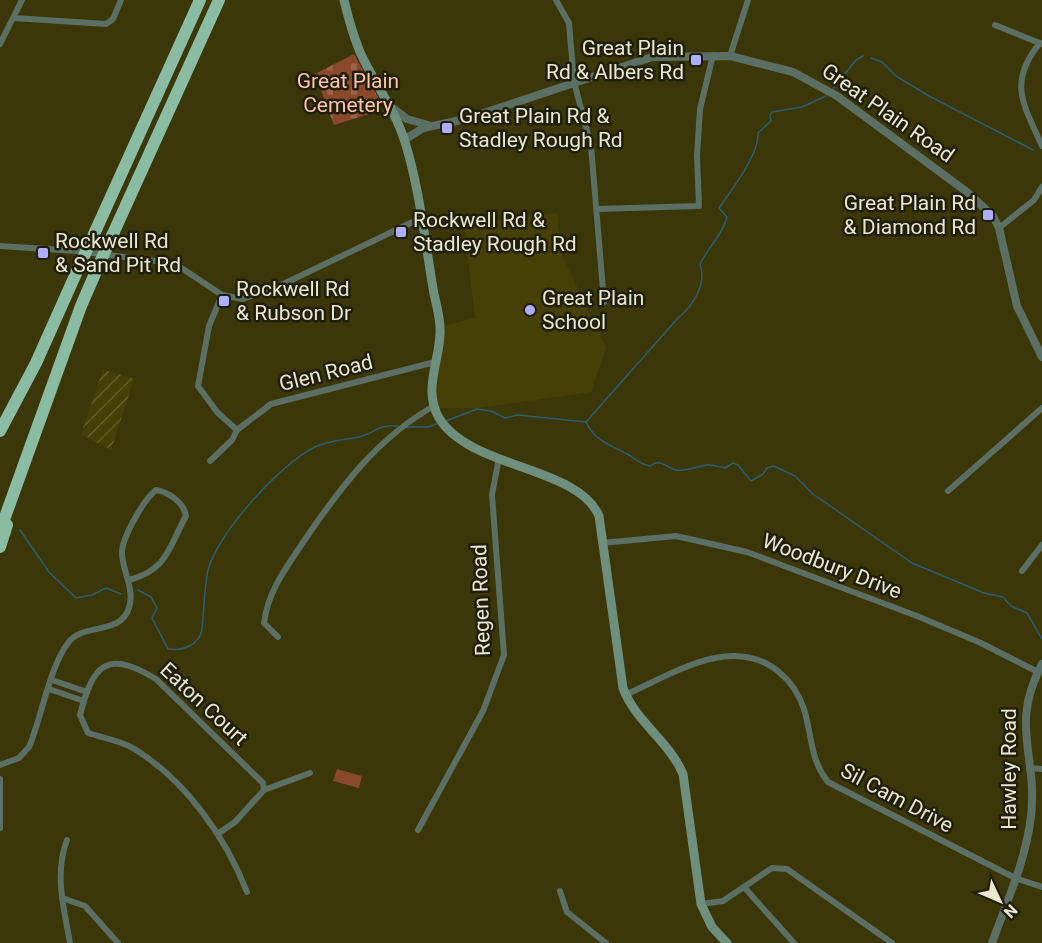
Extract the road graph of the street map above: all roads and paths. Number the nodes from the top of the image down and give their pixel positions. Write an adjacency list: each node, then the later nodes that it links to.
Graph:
1 (22, 0): 8 (street)
2 (121, 0): 8 (street)
3 (200, 0): 24 (highway, bridge)
4 (219, 0): 34 (highway, bridge)
5 (344, 0): 15 (main road)
6 (556, 0): 14 (street)
7 (748, 0): 13 (street)
8 (14, 18): 10 (street)
9 (995, 25): 11 (street)
10 (0, 44)
11 (1041, 44): 18 (street)
12 (714, 55): 13 (street, Great Plain Road); 14 (street, Great Plain Road); 20 (street)
13 (730, 56): 22 (street, Great Plain Road)
14 (574, 82): 16 (street, Great Plain Road); 20 (street)
15 (390, 106): 16 (street); 17 (main road)
16 (432, 126): 17 (street, Great Plain Road)
17 (404, 140): 21 (main road)
18 (1042, 146)
19 (1042, 187): 22 (street)
20 (597, 209): 26 (street)
21 (421, 218): 25 (street); 28 (main road)
22 (999, 228): 27 (street, Great Plain Road)
23 (0, 246): 25 (street)
24 (77, 271): 31 (highway); 33 (highway)
25 (222, 295): 32 (street)
26 (604, 302)
27 (1042, 357)
28 (435, 362): 29 (main road); 32 (street, Glen Road)
29 (434, 406): 35 (main road); 44 (street)
30 (1042, 408): 37 (street)
31 (0, 417)
32 (237, 430): 36 (street, Glen Road)
33 (0, 431)
34 (28, 455): 38 (highway); 41 (highway)
35 (499, 458): 39 (main road); 58 (street, Regen Road)
36 (210, 460)
37 (948, 491)
38 (0, 531)
39 (602, 543): 45 (street, Woodbury Drive); 49 (main road)
40 (1042, 545): 42 (street)
41 (0, 547)
42 (1022, 571)
43 (129, 580): 43 (street); 46 (street)
44 (278, 637)
45 (1040, 668): 52 (street, Hawley Road)
46 (52, 680): 47 (street); 48 (street)
47 (49, 689): 50 (street); 51 (street)
48 (87, 692): 50 (street, Eaton Court); 56 (street, Eaton Court)
49 (625, 695): 61 (street, Sil Cam Drive); 67 (main road)
50 (84, 701): 59 (street, Eaton Court)
51 (0, 765)
52 (1029, 768): 53 (street); 61 (street, Hawley Road)
53 (1042, 769)
54 (310, 773): 56 (street)
55 (0, 779): 57 (street)
56 (264, 790): 59 (street)
57 (0, 828)
58 (418, 830)
59 (219, 833): 65 (street, Eaton Court)
60 (67, 840): 66 (street)
61 (1016, 878): 63 (street, Sil Cam Drive); 74 (street, Hawley Road)
62 (744, 887): 67 (street); 72 (street); 73 (street)
63 (1042, 887)
64 (560, 891): 70 (street)
65 (247, 892)
66 (62, 898): 68 (street); 69 (street)
67 (700, 904): 71 (main road)
68 (70, 943)
69 (118, 943)
70 (606, 943)
71 (727, 943)
72 (794, 943)
73 (892, 943)
74 (992, 943)

